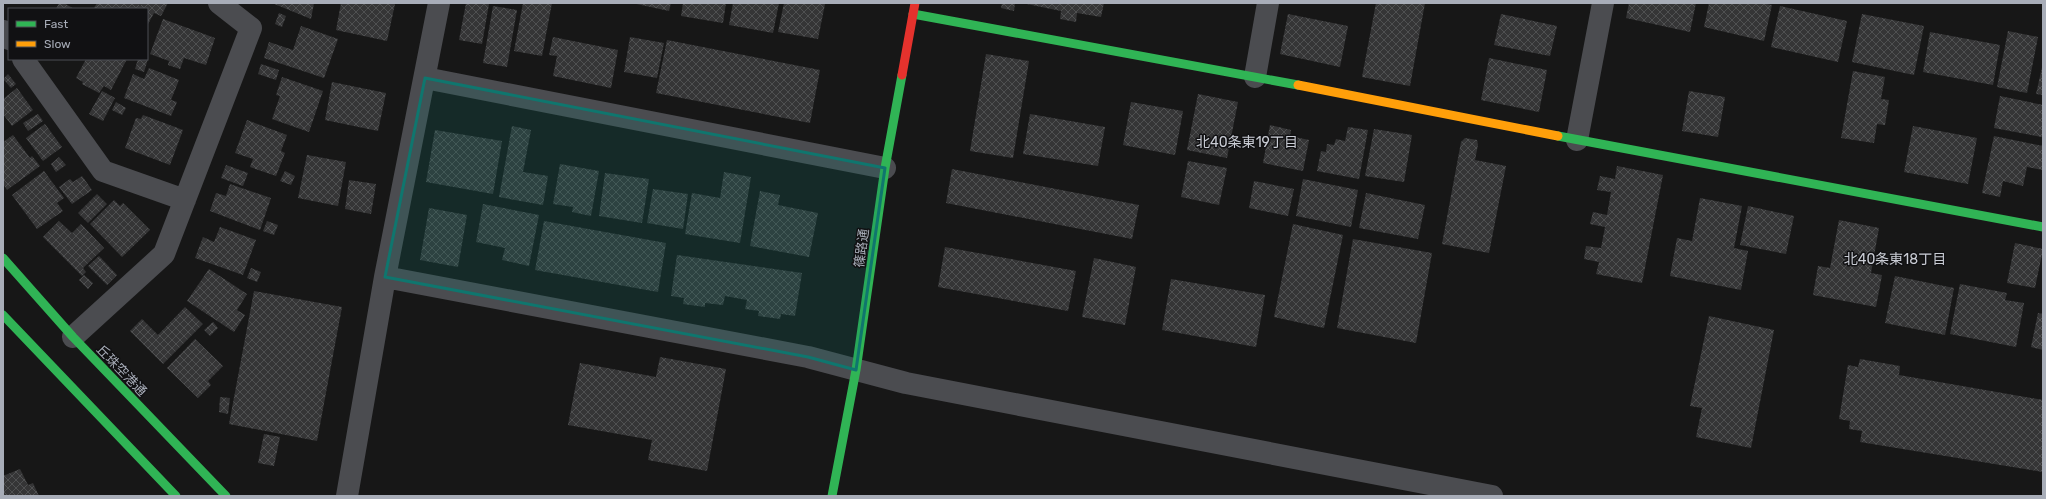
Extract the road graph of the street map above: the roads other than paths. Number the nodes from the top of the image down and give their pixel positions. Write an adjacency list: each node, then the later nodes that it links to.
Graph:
1 (219, 3): 12 (street)
2 (439, 3): 9 (street)
3 (915, 3): 6 (street, 篠路通)
4 (1268, 3): 8 (street)
5 (1603, 3): 10 (street)
6 (913, 14): 8 (street); 11 (street, 篠路通)
7 (24, 60): 12 (street)
8 (1255, 77): 10 (street)
9 (425, 78): 11 (street); 15 (street)
10 (1577, 140): 13 (street)
11 (885, 168): 18 (street, 篠路通)
12 (186, 200): 17 (street)
13 (2043, 227)
14 (3, 258): 17 (street, 丘珠空港通)
15 (385, 277): 18 (street); 21 (street)
16 (3, 315): 19 (street)
17 (73, 337): 20 (street, 丘珠空港通)
18 (856, 370): 22 (street, 篠路通); 23 (street)
19 (176, 496)
20 (226, 496)
21 (347, 496)
22 (832, 496)
23 (1492, 496)

